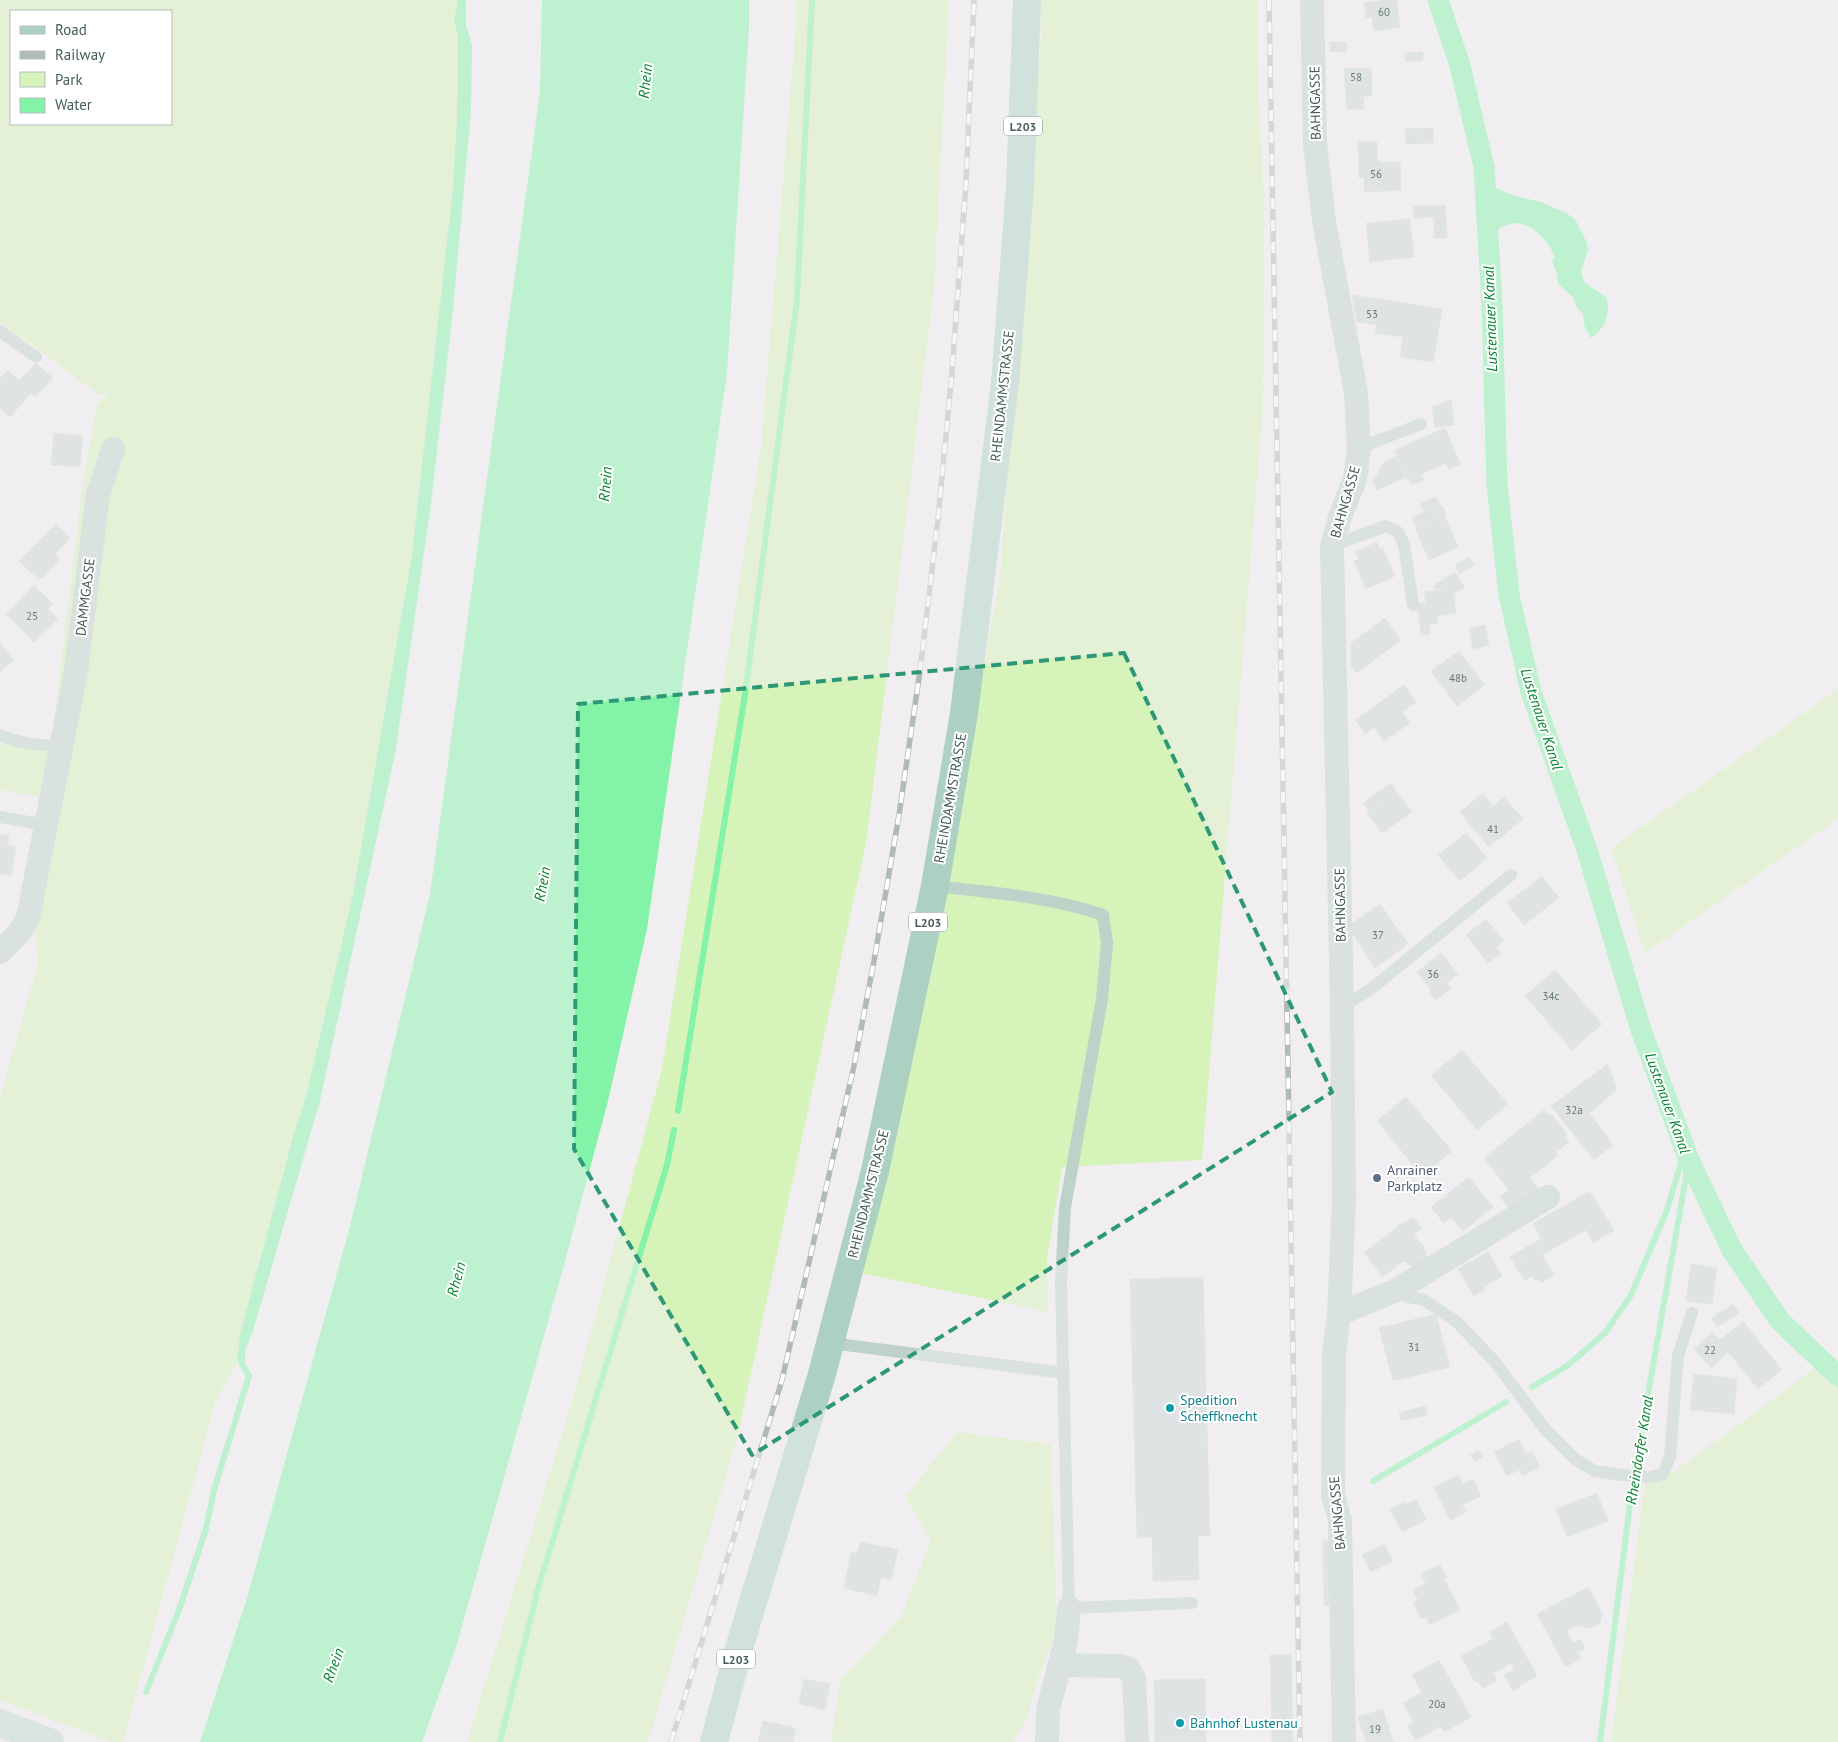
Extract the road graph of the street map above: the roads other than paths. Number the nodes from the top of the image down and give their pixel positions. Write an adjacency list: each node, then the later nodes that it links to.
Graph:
1 (1027, 0): 15 (main road, RHEINDAMMSTRASSE / L203)
2 (1312, 0): 6 (street, BAHNGASSE)
3 (0, 331): 4 (lane)
4 (36, 357)
5 (1421, 424): 6 (lane)
6 (1359, 448): 8 (street, BAHNGASSE)
7 (113, 449): 11 (street, DAMMGASSE)
8 (1332, 546): 9 (lane); 17 (street, BAHNGASSE)
9 (1414, 605)
10 (0, 735): 11 (lane)
11 (61, 746): 13 (street, DAMMGASSE)
12 (0, 817): 13 (lane)
13 (46, 825): 16 (street, DAMMGASSE)
14 (1511, 875): 17 (lane)
15 (935, 886): 22 (main road, RHEINDAMMSTRASSE / L203); 23 (lane)
16 (0, 952)
17 (1342, 1007): 21 (street, BAHNGASSE)
18 (1548, 1197): 19 (street)
19 (1395, 1291): 20 (lane); 21 (street)
20 (1692, 1313)
21 (1340, 1314): 32 (street, BAHNGASSE)
22 (830, 1343): 23 (lane); 29 (main road, RHEINDAMMSTRASSE / L203)
23 (1064, 1373): 25 (lane)
24 (1192, 1603): 25 (lane)
25 (1069, 1608): 26 (street)
26 (1060, 1665): 30 (street); 31 (street)
27 (0, 1723): 28 (main road)
28 (50, 1742)
29 (714, 1742)
30 (1046, 1742)
31 (1137, 1742)
32 (1344, 1742)

